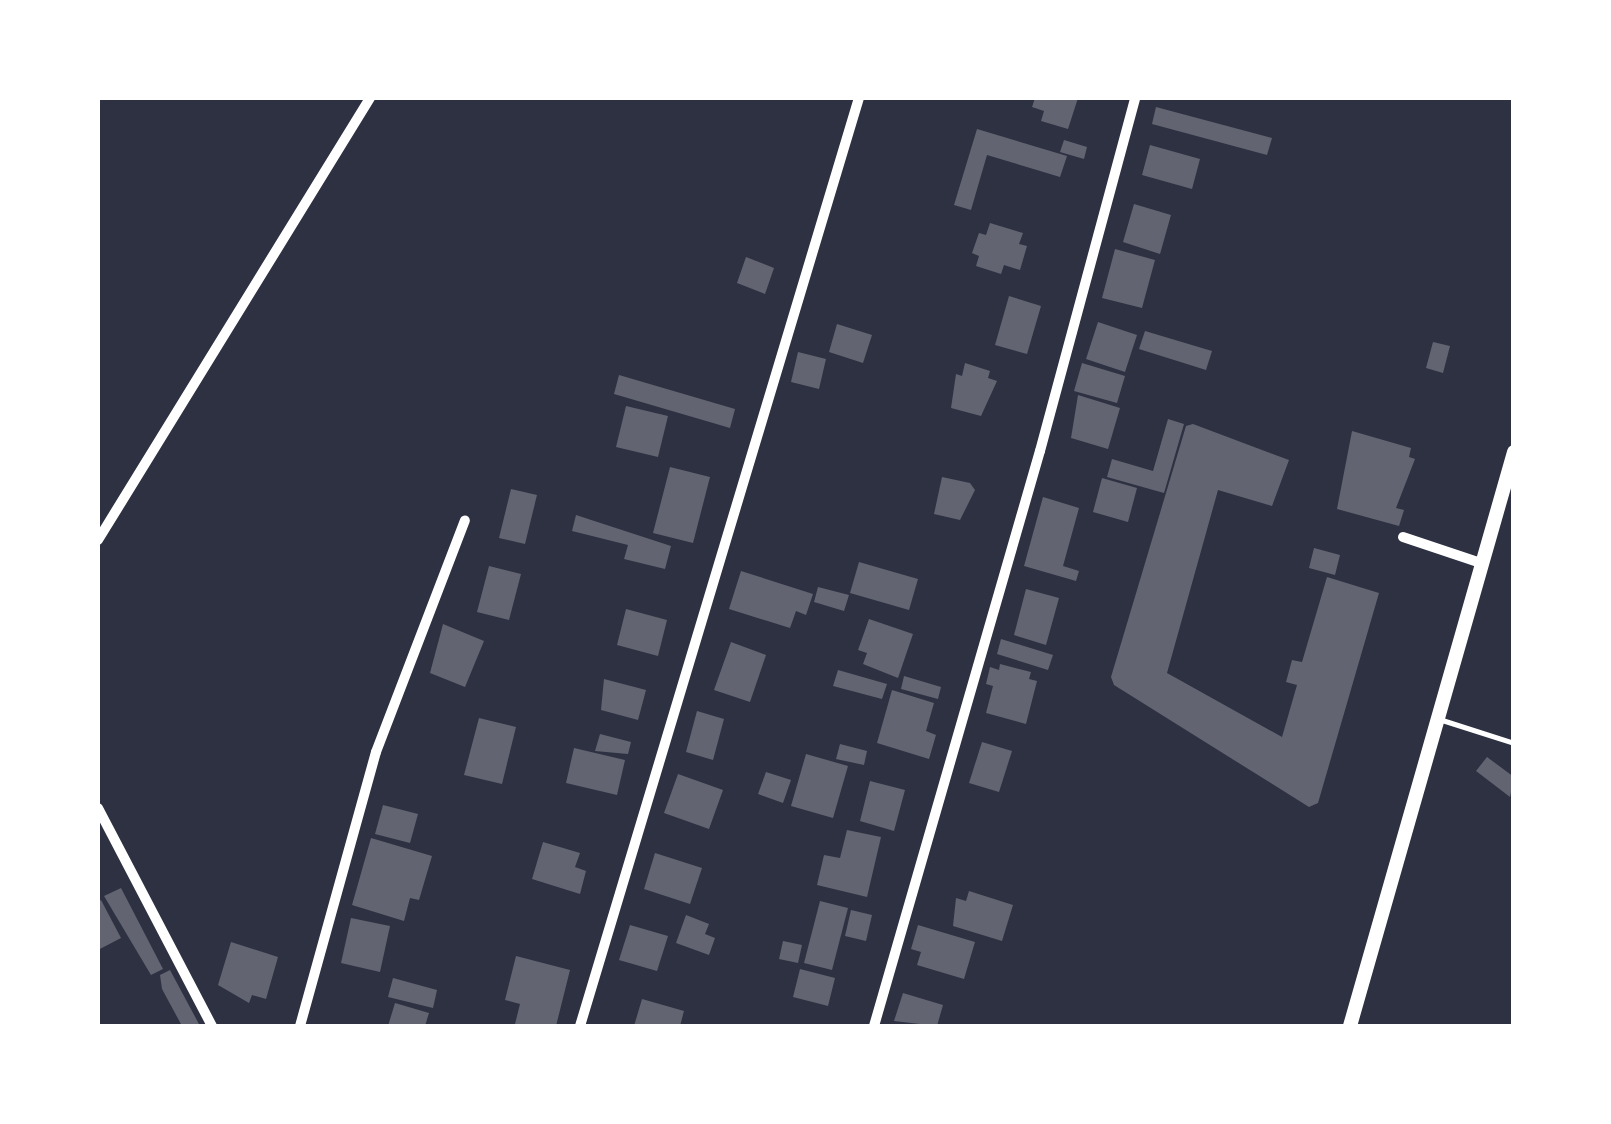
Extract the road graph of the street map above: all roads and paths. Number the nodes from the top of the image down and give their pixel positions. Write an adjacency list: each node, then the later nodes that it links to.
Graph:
1 (370, 98): 7 (street)
2 (859, 98): 14 (street)
3 (1135, 98): 15 (street)
4 (1514, 452): 8 (street)
5 (465, 520): 13 (street)
6 (1404, 537): 8 (street)
7 (98, 540)
8 (1481, 563): 9 (street)
9 (1434, 718): 10 (lane); 16 (street)
10 (1514, 743)
11 (98, 808): 12 (street)
12 (212, 1026)
13 (300, 1026)
14 (580, 1026)
15 (874, 1026)
16 (1350, 1026)

